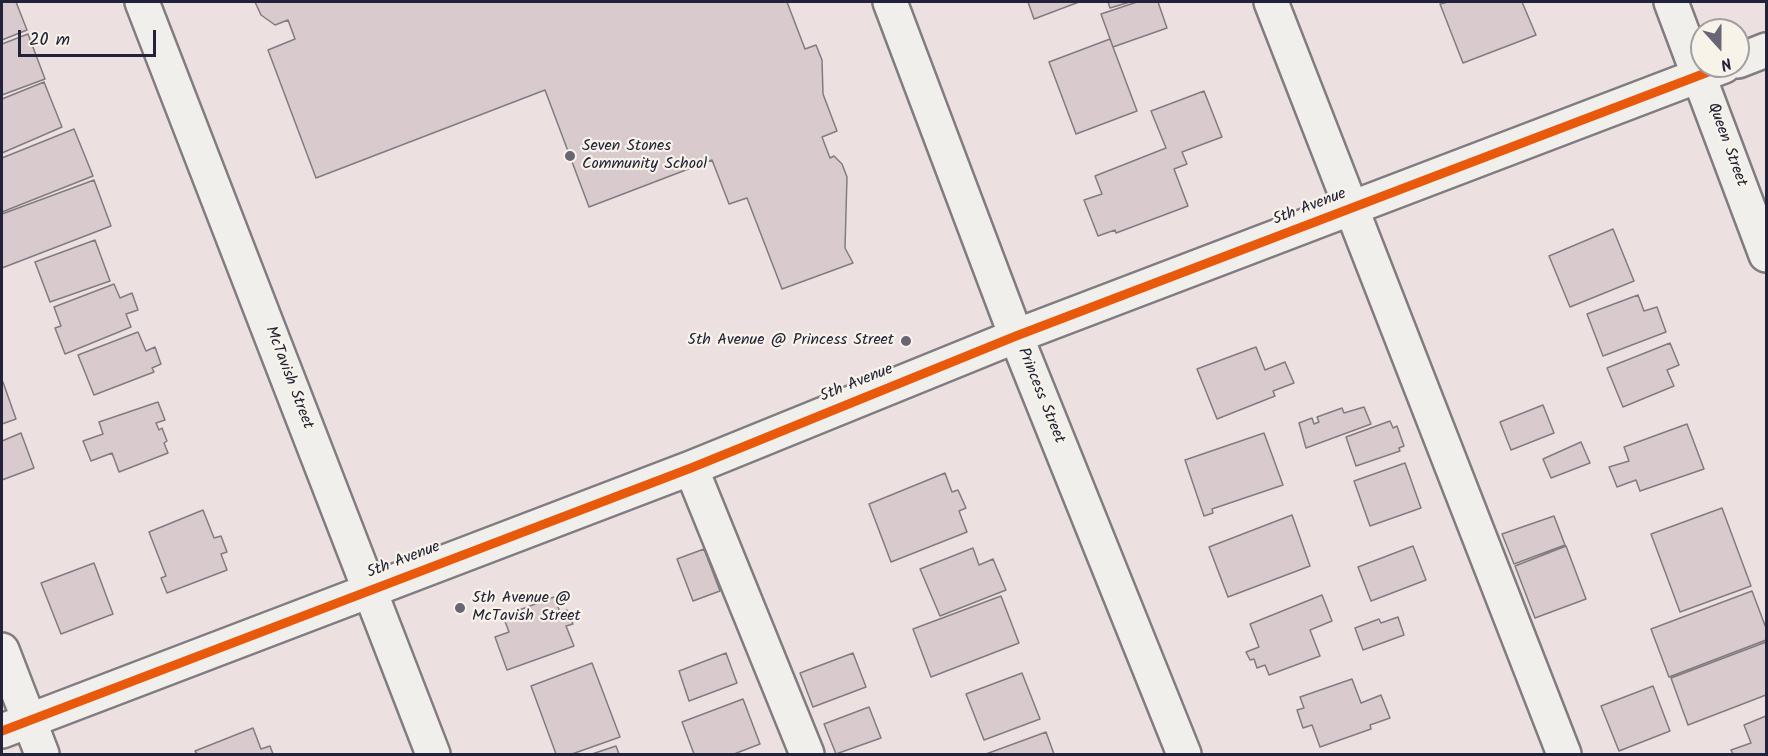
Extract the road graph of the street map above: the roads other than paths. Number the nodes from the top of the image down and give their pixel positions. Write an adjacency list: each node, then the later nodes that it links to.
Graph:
1 (142, 2): 14 (street, McTavish Street)
2 (890, 2): 12 (street, Princess Street)
3 (1271, 2): 10 (street)
4 (1671, 2): 5 (street, Queen Street)
5 (1690, 34)
6 (1767, 50): 7 (street)
7 (1750, 56)
8 (1691, 78): 10 (street, 5th Avenue)
9 (1714, 78): 11 (street, Queen Street)
10 (1351, 209): 12 (street, 5th Avenue); 21 (street)
11 (1767, 255)
12 (1016, 336): 13 (street, 5th Avenue); 20 (street, Princess Street)
13 (691, 468): 14 (street, 5th Avenue); 19 (street)
14 (370, 590): 16 (street, 5th Avenue); 18 (street, McTavish Street)
15 (2, 650): 16 (street)
16 (15, 726): 17 (street)
17 (42, 754)
18 (434, 754)
19 (807, 754)
20 (1184, 754)
21 (1564, 754)

